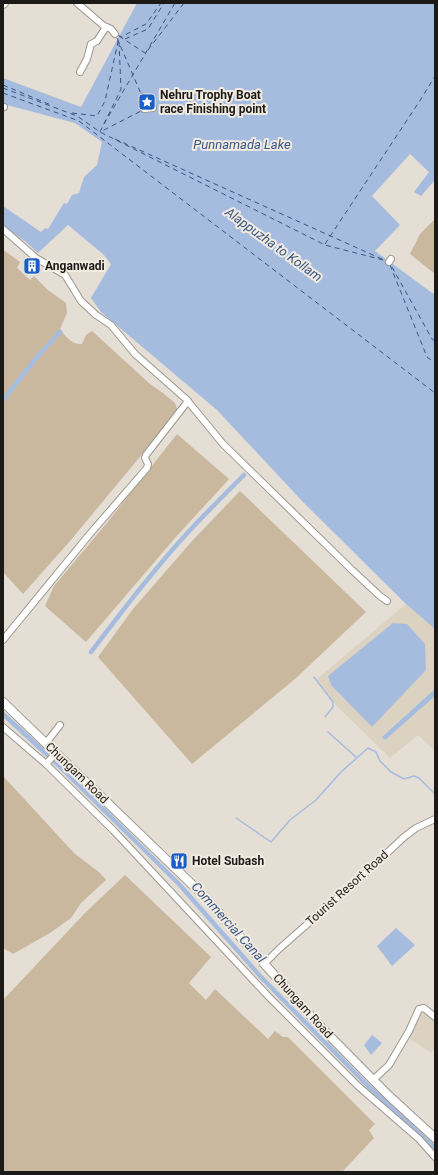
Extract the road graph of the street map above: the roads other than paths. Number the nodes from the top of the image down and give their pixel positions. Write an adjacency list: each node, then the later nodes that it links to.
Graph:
1 (77, 3): 2 (street)
2 (106, 27): 3 (street); 4 (street)
3 (115, 34)
4 (80, 72)
5 (143, 97): 6 (street)
6 (152, 108)
7 (3, 229): 8 (street)
8 (188, 401): 9 (street); 10 (street)
9 (386, 600)
10 (3, 640)
11 (3, 702): 14 (main road, Chungam Road)
12 (60, 725): 14 (street)
13 (3, 727): 16 (street)
14 (46, 743): 15 (main road, Chungam Road)
15 (55, 754): 16 (street); 18 (main road, Chungam Road)
16 (46, 764): 22 (street)
17 (435, 820): 18 (street, Tourist Resort Road)
18 (264, 964): 20 (main road, Chungam Road)
19 (435, 1017): 20 (street)
20 (372, 1080): 21 (main road, Chungam Road)
21 (414, 1119): 22 (street); 23 (main road, Chungam Road)
22 (406, 1128): 24 (street)
23 (435, 1138)
24 (435, 1157)

